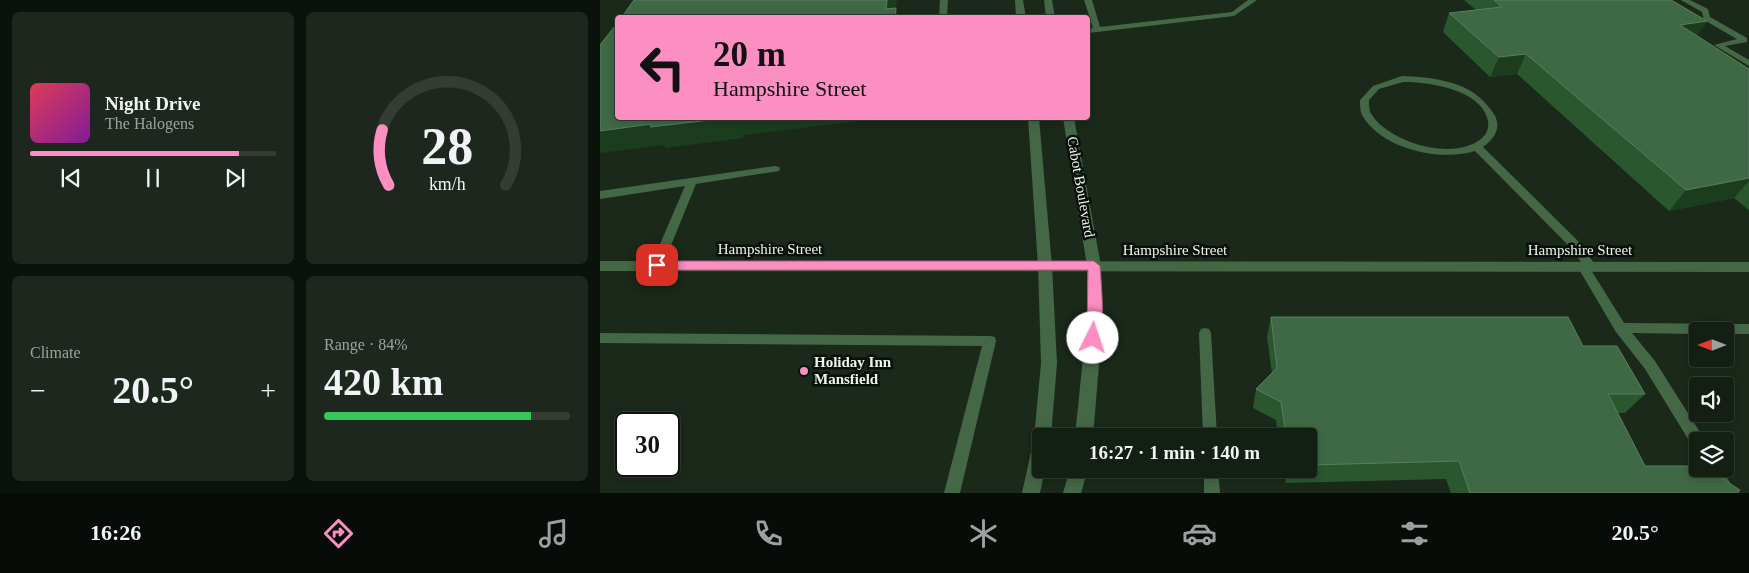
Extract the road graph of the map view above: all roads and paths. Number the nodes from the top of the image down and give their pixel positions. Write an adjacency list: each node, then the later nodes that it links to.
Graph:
1 (944, 0): 7 (lane)
2 (1019, 0): 8 (street)
3 (1048, 0): 9 (street)
4 (1088, 0): 10 (lane)
5 (1253, 0): 10 (lane)
6 (1685, 0): 12 (lane)
7 (943, 15)
8 (1021, 15)
9 (1050, 15)
10 (1097, 30): 11 (lane)
11 (1090, 31)
12 (1746, 40): 13 (lane)
13 (1749, 64)
14 (1033, 120): 22 (street)
15 (1068, 120): 23 (street, Cabot Boulevard)
16 (1477, 146): 16 (lane); 24 (lane)
17 (775, 169): 18 (lane)
18 (692, 182): 19 (lane); 20 (lane)
19 (600, 195)
20 (657, 265): 21 (street, Hampshire Street); 22 (street, Hampshire Street)
21 (600, 266)
22 (1045, 266): 23 (street, Hampshire Street); 30 (street)
23 (1094, 266): 24 (street, Hampshire Street); 31 (street, Cabot Boulevard)
24 (1587, 266): 25 (street, Hampshire Street); 26 (lane)
25 (1749, 266)
26 (1620, 328): 27 (lane); 33 (lane)
27 (1749, 329)
28 (1205, 333): 32 (lane)
29 (600, 338): 38 (lane)
30 (1043, 428)
31 (1085, 428)
32 (1210, 428)
33 (1692, 432)
34 (1719, 477): 42 (lane)
35 (1034, 478): 39 (street)
36 (1076, 478): 40 (street)
37 (1211, 478): 41 (lane)
38 (952, 493)
39 (1031, 493)
40 (1072, 493)
41 (1212, 493)
42 (1728, 493)

